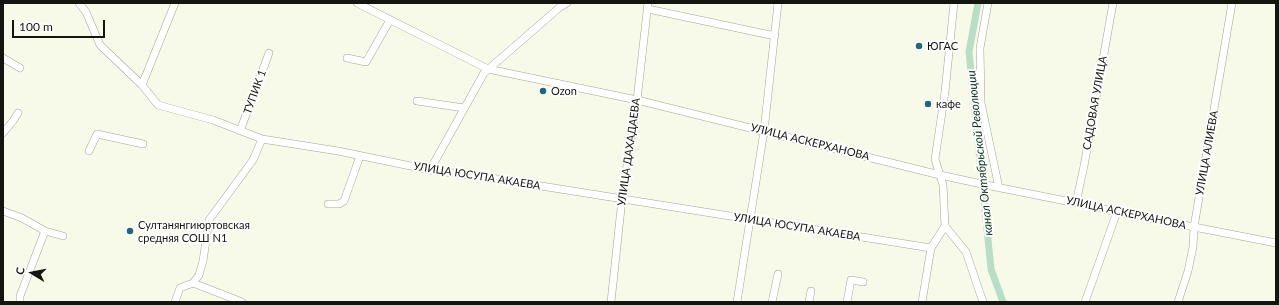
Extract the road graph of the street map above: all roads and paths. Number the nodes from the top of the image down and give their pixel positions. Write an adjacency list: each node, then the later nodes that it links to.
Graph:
1 (79, 3): 11 (street, УЛИЦА ЮСУПА АКАЕВА)
2 (175, 3): 20 (street)
3 (357, 3): 10 (street, УЛИЦА АСКЕРХАНОВА)
4 (567, 3): 19 (street)
5 (778, 3): 14 (street)
6 (954, 3): 33 (street)
7 (988, 3): 34 (street)
8 (1113, 3): 36 (street, САДОВАЯ УЛИЦА)
9 (1232, 3): 42 (street, УЛИЦА АЛИЕВА)
10 (366, 5): 13 (street, УЛИЦА АСКЕРХАНОВА)
11 (86, 6): 20 (street, УЛИЦА ЮСУПА АКАЕВА)
12 (648, 6): 14 (street); 21 (street, УЛИЦА ДАХАДАЕВА)
13 (390, 20): 17 (street); 19 (street, УЛИЦА АСКЕРХАНОВА)
14 (775, 36): 26 (street)
15 (269, 53): 25 (street, ТУПИК 1)
16 (3, 58): 18 (street)
17 (347, 58)
18 (20, 68)
19 (488, 69): 21 (street, УЛИЦА АСКЕРХАНОВА); 23 (street)
20 (142, 85): 25 (street, УЛИЦА ЮСУПА АКАЕВА)
21 (637, 100): 26 (street, УЛИЦА АСКЕРХАНОВА); 35 (street, УЛИЦА ДАХАДАЕВА)
22 (417, 101): 23 (street)
23 (464, 108): 32 (street)
24 (18, 112): 27 (street)
25 (240, 131): 28 (street, УЛИЦА ЮСУПА АКАЕВА)
26 (764, 131): 33 (street, УЛИЦА АСКЕРХАНОВА); 40 (street)
27 (3, 133)
28 (262, 139): 31 (street, УЛИЦА ЮСУПА АКАЕВА); 49 (street)
29 (142, 144): 30 (street)
30 (89, 151)
31 (360, 156): 32 (street, УЛИЦА ЮСУПА АКАЕВА); 37 (street)
32 (430, 170): 35 (street, УЛИЦА ЮСУПА АКАЕВА)
33 (940, 175): 34 (street, УЛИЦА АСКЕРХАНОВА); 41 (street)
34 (995, 187): 36 (street, УЛИЦА АСКЕРХАНОВА)
35 (622, 199): 40 (street, УЛИЦА ЮСУПА АКАЕВА); 54 (street, УЛИЦА ДАХАДАЕВА)
36 (1076, 203): 39 (street, УЛИЦА АСКЕРХАНОВА)
37 (328, 204)
38 (3, 211): 43 (street)
39 (1117, 212): 42 (street, УЛИЦА АСКЕРХАНОВА); 61 (street)
40 (750, 219): 46 (street, УЛИЦА ЮСУПА АКАЕВА); 55 (street)
41 (945, 226): 46 (street); 60 (street)
42 (1194, 227): 45 (street, УЛИЦА АСКЕРХАНОВА); 62 (street, УЛИЦА АЛИЕВА)
43 (45, 231): 44 (street); 51 (street)
44 (64, 236)
45 (1276, 243)
46 (931, 248): 59 (street)
47 (778, 274): 56 (street)
48 (863, 282): 58 (street)
49 (194, 283): 52 (street); 53 (street)
50 (811, 291): 57 (street)
51 (20, 302)
52 (175, 302)
53 (242, 302)
54 (611, 302)
55 (737, 302)
56 (772, 302)
57 (809, 302)
58 (847, 302)
59 (922, 302)
60 (983, 302)
61 (1085, 302)
62 (1178, 302)

